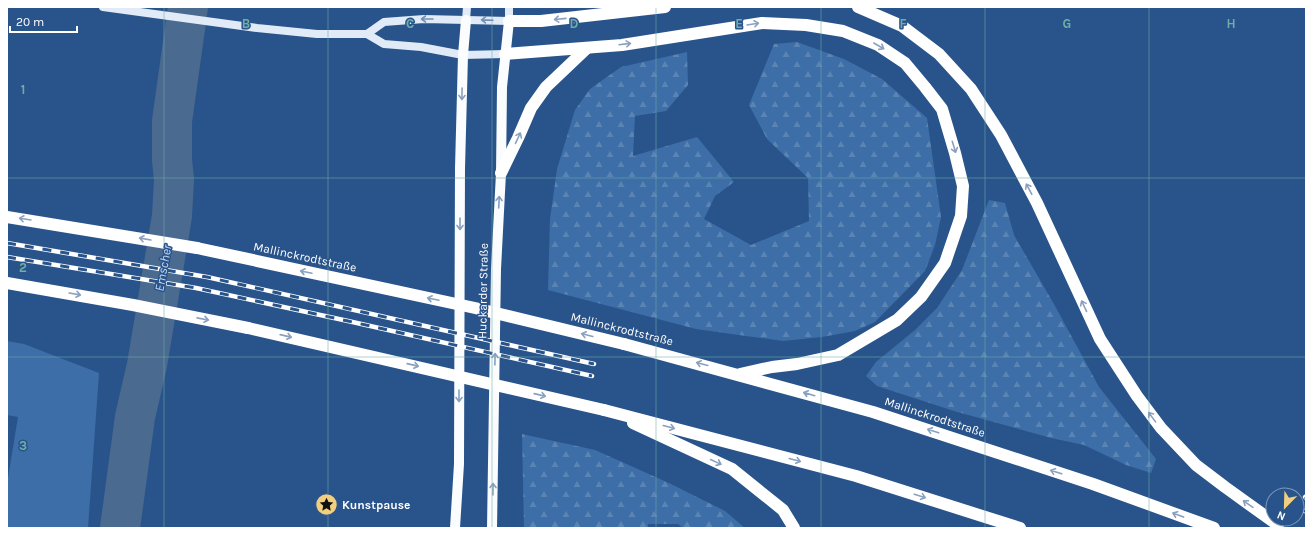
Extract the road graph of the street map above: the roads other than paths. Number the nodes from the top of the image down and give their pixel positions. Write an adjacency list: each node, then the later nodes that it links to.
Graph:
1 (104, 7): 10 (street)
2 (467, 7): 8 (street)
3 (509, 7): 9 (street)
4 (599, 7): 7 (highway)
5 (665, 7): 7 (highway)
6 (858, 7): 24 (highway, one-way to 6)
7 (613, 13): 9 (highway, one-way to 9)
8 (466, 20): 9 (street, one-way to 8); 10 (street, one-way to 10); 13 (main road, Huckarder Straße)
9 (508, 21): 12 (main road, Huckarder Straße)
10 (367, 34): 13 (street)
11 (586, 49): 12 (highway); 14 (highway, one-way to 11); 17 (highway, one-way to 17)
12 (505, 54): 13 (street); 14 (main road, Huckarder Straße)
13 (463, 55): 19 (main road, Huckarder Straße, one-way to 19)
14 (501, 173): 20 (main road, Huckarder Straße, one-way to 14)
15 (7, 216): 17 (highway, Mallinckrodtstraße, one-way to 15, bridge)
16 (7, 282): 18 (highway, one-way to 18, bridge)
17 (740, 374): 23 (highway, Mallinckrodtstraße, one-way to 17)
18 (604, 410): 21 (highway, one-way to 21); 22 (highway, one-way to 22)
19 (454, 528)
20 (492, 528)
21 (794, 528)
22 (1020, 528)
23 (1214, 528)
24 (1278, 528)

